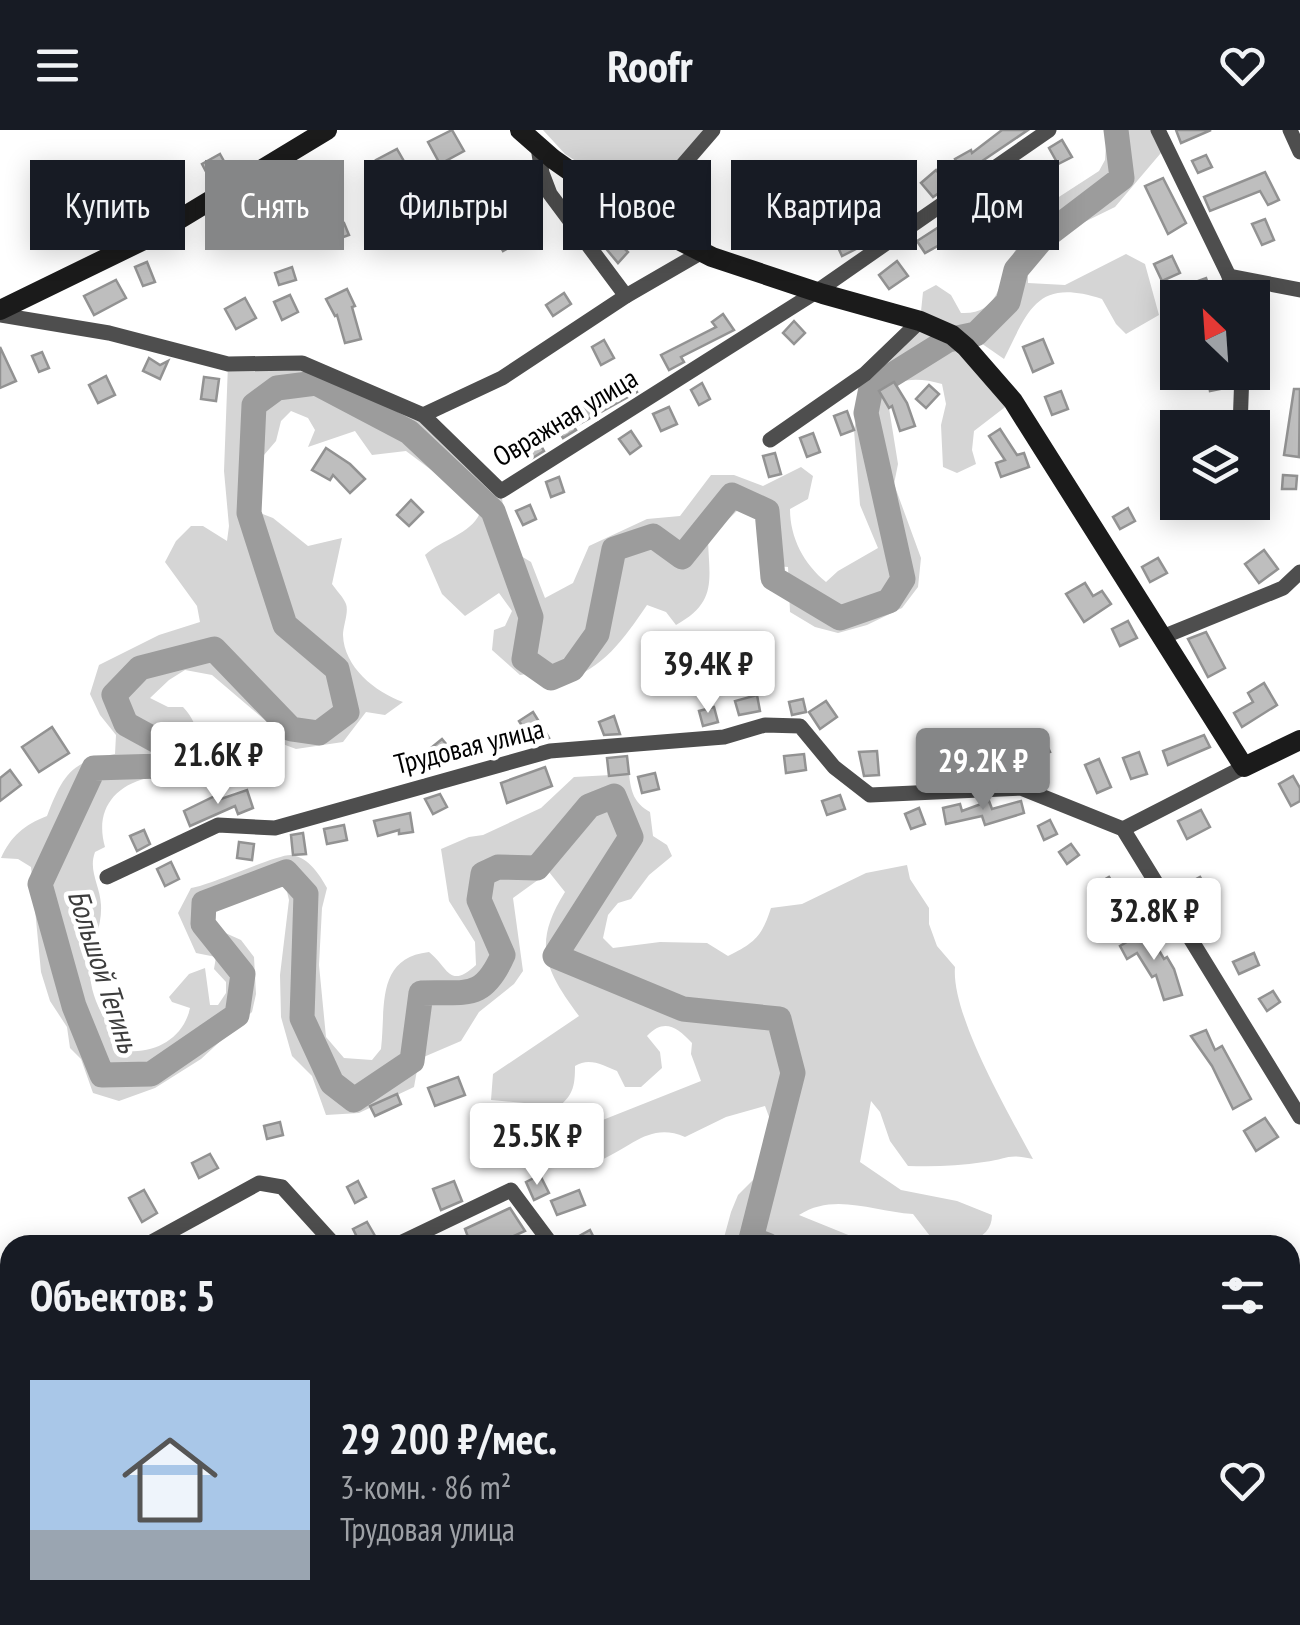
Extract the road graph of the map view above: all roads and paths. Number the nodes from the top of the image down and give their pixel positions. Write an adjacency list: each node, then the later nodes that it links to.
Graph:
1 (327, 130): 17 (street, Овражная улица)
2 (713, 130): 8 (street)
3 (1048, 130): 15 (street, Овражная улица)
4 (1158, 130): 12 (street)
5 (1290, 130): 7 (street)
6 (527, 136): 9 (street); 16 (street)
7 (1300, 152)
8 (687, 160)
9 (563, 163)
10 (698, 250): 11 (street)
11 (702, 252): 15 (street); 16 (street)
12 (1230, 276): 13 (street); 14 (street)
13 (1230, 280)
14 (1300, 290)
15 (816, 292): 18 (street); 19 (street, Овражная улица)
16 (626, 296): 19 (street)
17 (0, 312): 19 (street, Овражная улица)
18 (920, 322): 20 (street); 22 (street)
19 (423, 415)
20 (770, 440)
21 (1300, 572): 22 (street)
22 (1160, 638): 24 (street)
23 (1300, 740): 24 (street)
24 (1244, 768): 25 (street)
25 (1123, 829): 26 (street, Трудовая улица); 27 (street)
26 (107, 877)
27 (1300, 1117)
28 (164, 1235): 29 (street)
29 (326, 1235)
30 (419, 1235): 31 (street)
31 (545, 1235)

